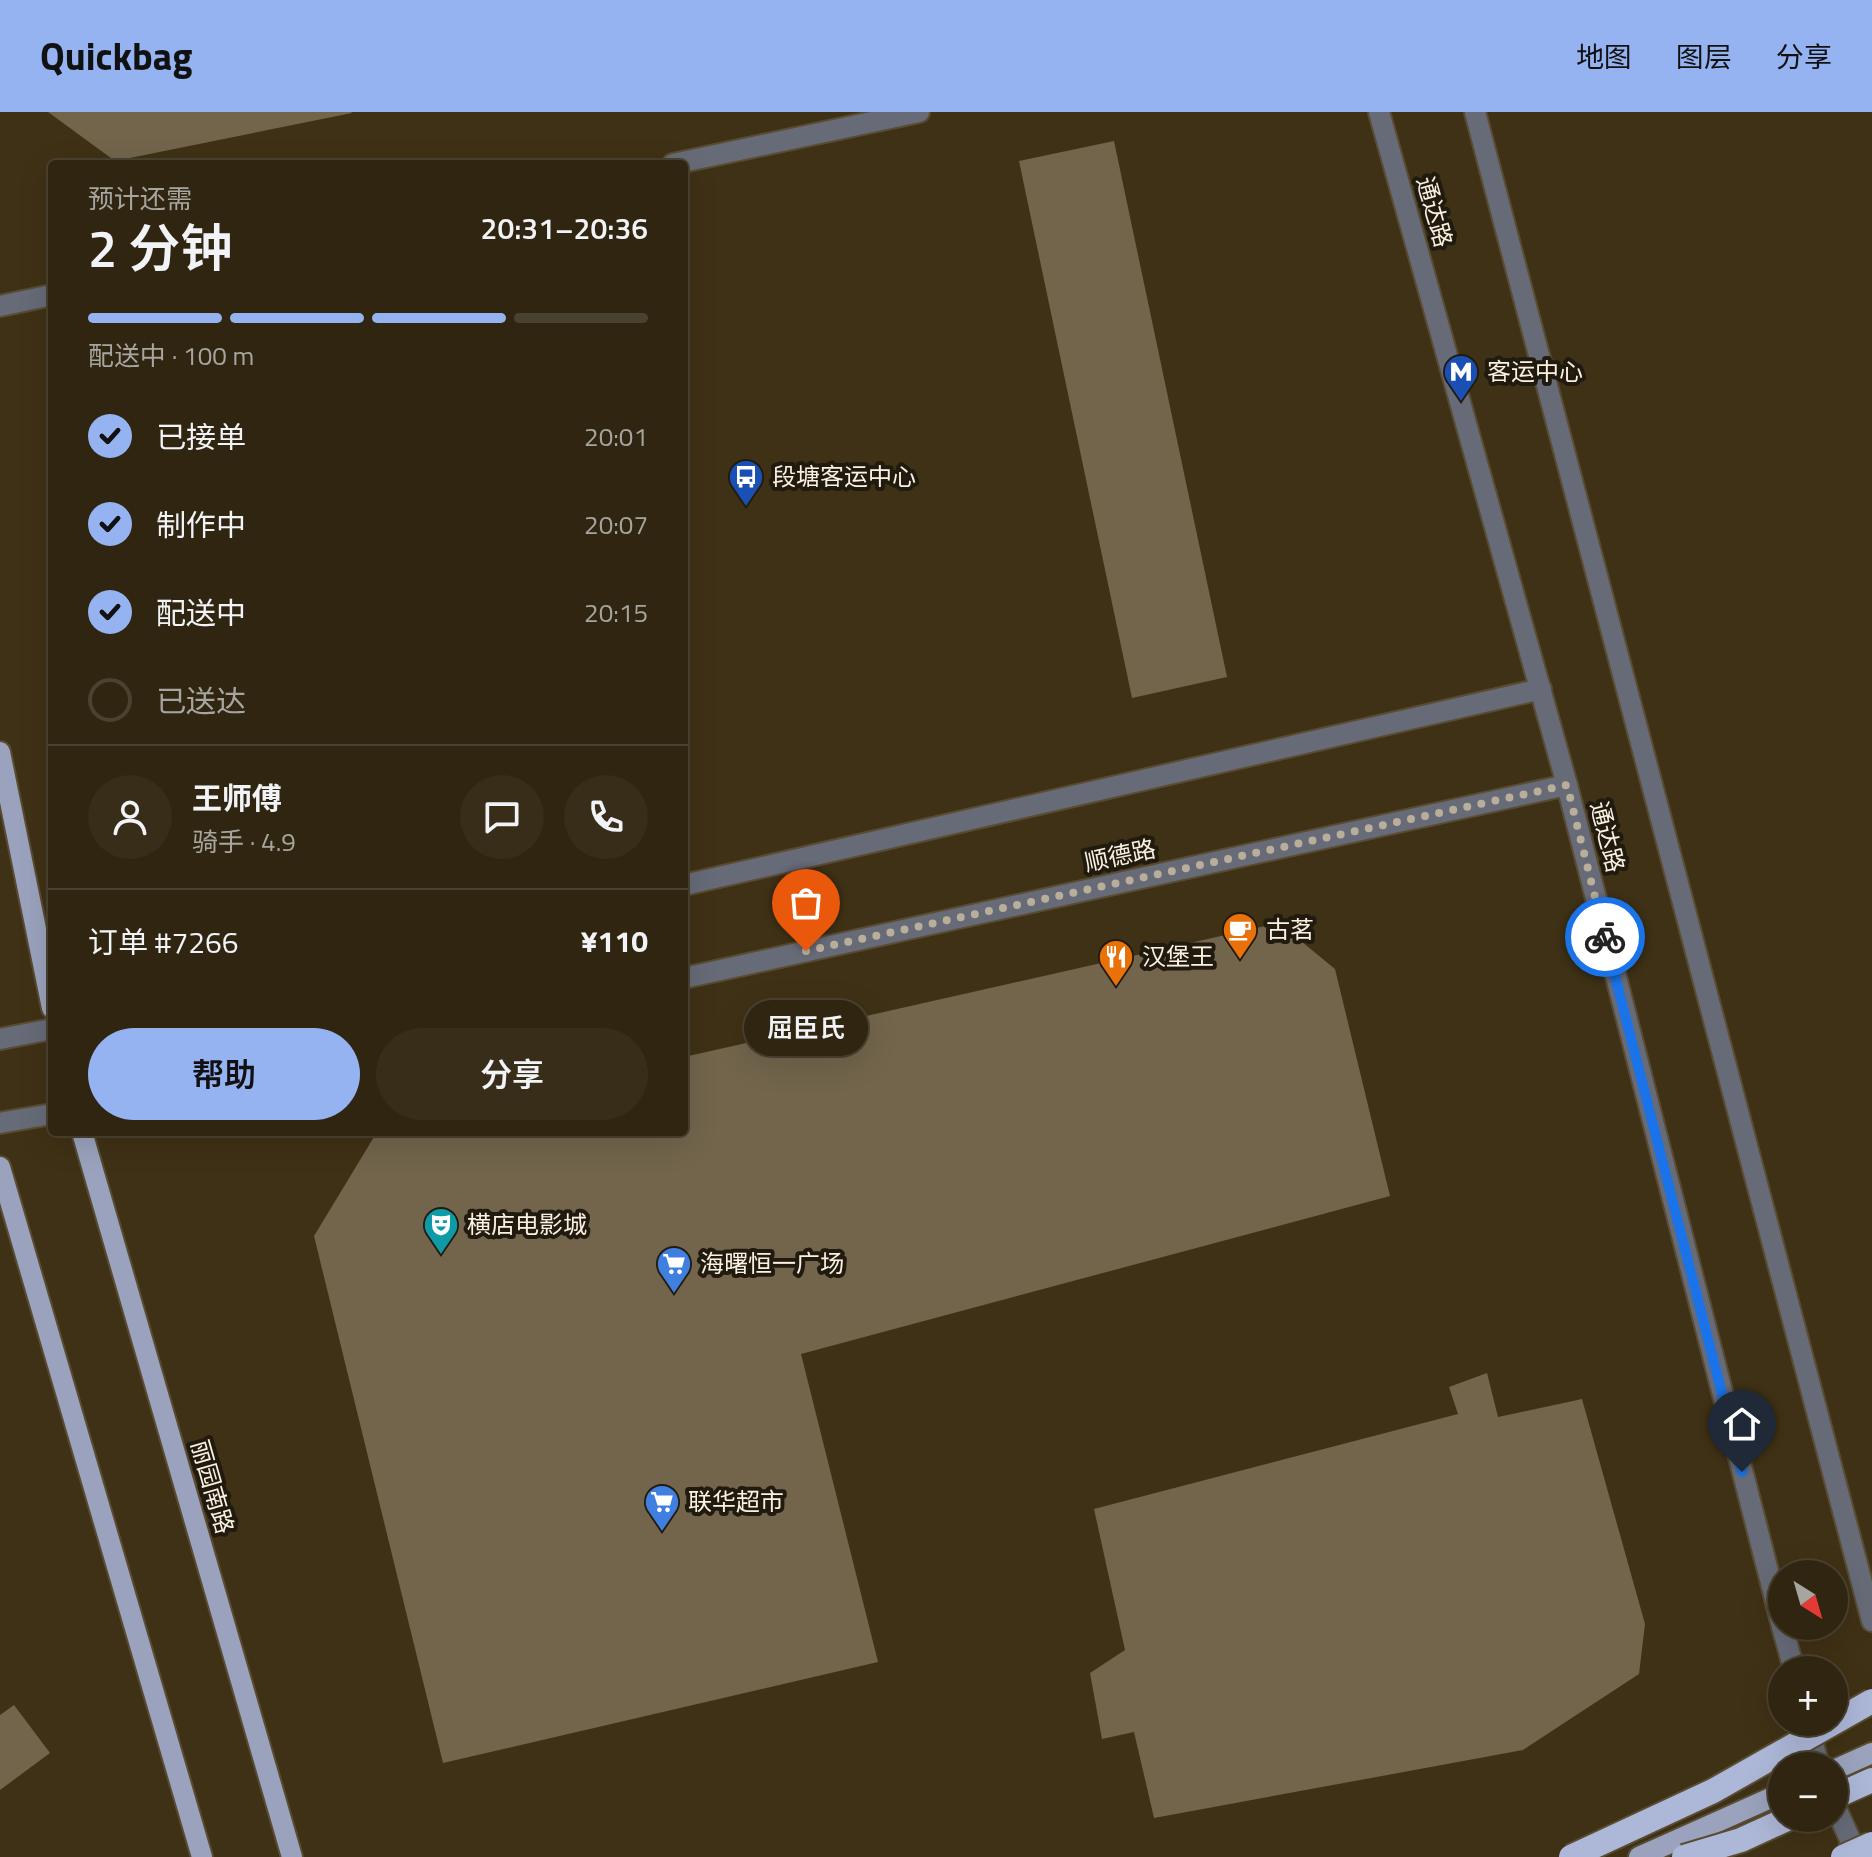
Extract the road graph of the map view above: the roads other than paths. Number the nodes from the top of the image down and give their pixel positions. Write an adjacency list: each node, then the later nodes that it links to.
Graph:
1 (919, 112): 4 (street)
2 (1379, 112): 7 (street, 通达路)
3 (1475, 112): 20 (street)
4 (688, 161)
5 (48, 296): 6 (street)
6 (0, 306)
7 (1541, 689): 9 (street, 通达路); 10 (street)
8 (0, 752): 12 (main road)
9 (1567, 785): 11 (street, 顺德路); 19 (street, 通达路)
10 (688, 884)
11 (688, 977)
12 (48, 988)
13 (48, 1030): 14 (street)
14 (0, 1039)
15 (48, 1115): 16 (street)
16 (0, 1123)
17 (83, 1136): 31 (main road, 丽园南路)
18 (0, 1167): 30 (main road)
19 (1768, 1571)
20 (1872, 1621)
21 (1872, 1701): 32 (highway, bridge)
22 (1872, 1753): 23 (main road)
23 (1848, 1764)
24 (1872, 1780): 25 (highway)
25 (1848, 1791)
26 (1768, 1799): 33 (main road)
27 (1768, 1828): 34 (highway, bridge)
28 (1847, 1832): 36 (street)
29 (1872, 1844): 35 (highway, bridge)
30 (202, 1857)
31 (292, 1857)
32 (1571, 1857)
33 (1639, 1857)
34 (1684, 1857)
35 (1843, 1857)
36 (1858, 1857)

